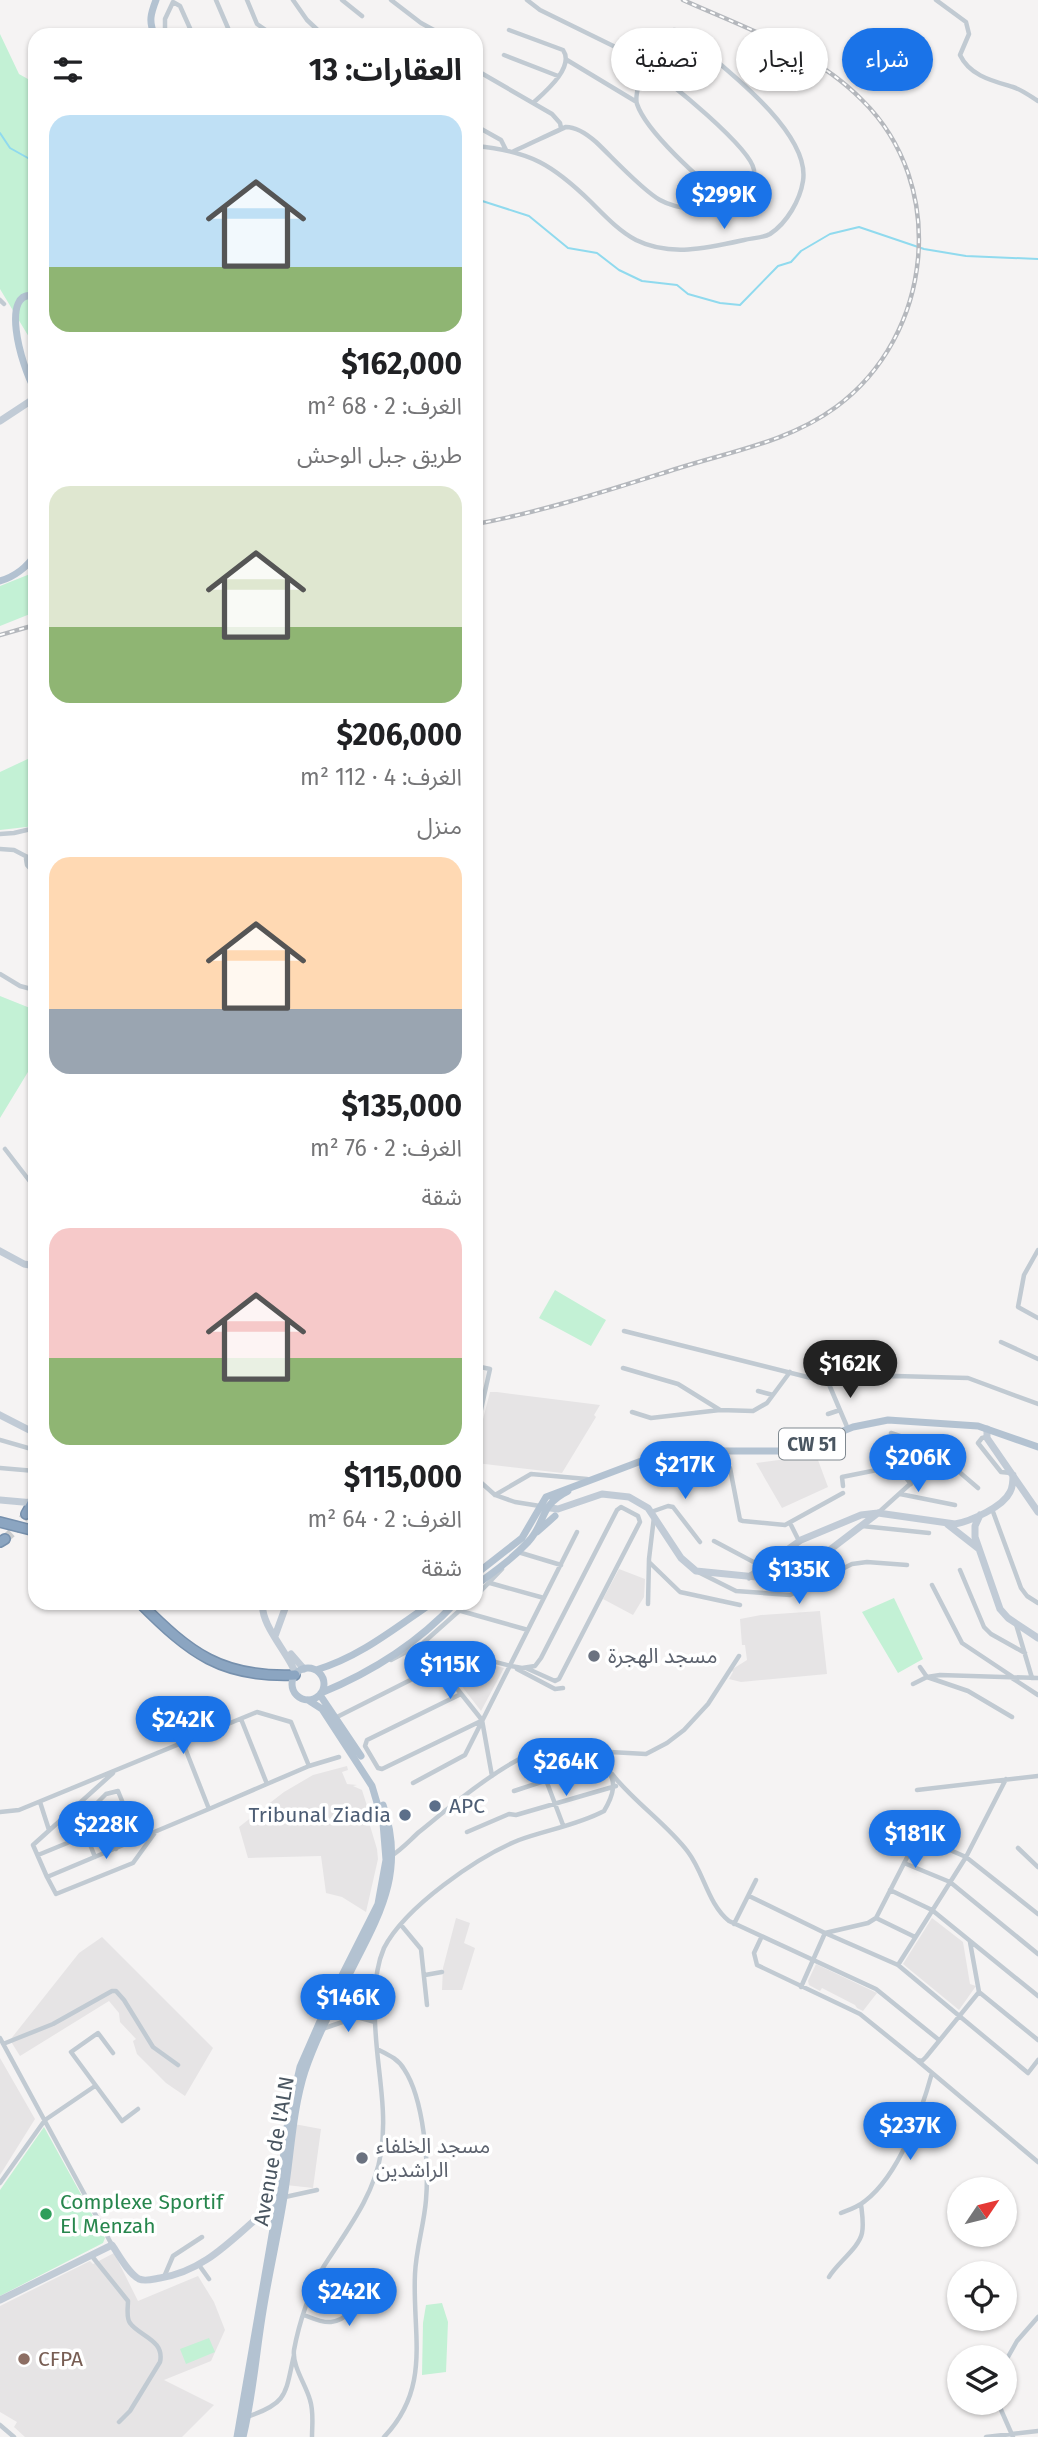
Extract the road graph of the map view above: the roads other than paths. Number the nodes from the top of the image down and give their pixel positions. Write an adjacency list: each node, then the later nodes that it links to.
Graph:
1 (156, 0): 10 (main road)
2 (216, 0): 13 (street)
3 (247, 0): 14 (street)
4 (293, 0): 15 (street)
5 (342, 0): 9 (street)
6 (391, 0): 16 (street)
7 (527, 0): 18 (street)
8 (936, 0): 27 (street)
9 (362, 16)
10 (151, 28)
11 (165, 28): 12 (street)
12 (190, 28)
13 (228, 28)
14 (263, 28)
15 (316, 28)
16 (430, 28)
17 (509, 30): 20 (street)
18 (611, 46)
19 (504, 55): 23 (street)
20 (567, 60): 23 (street); 26 (street)
21 (722, 66): 33 (street)
22 (483, 74): 28 (street)
23 (558, 76): 28 (street)
24 (637, 91): 26 (street)
25 (679, 91): 34 (street)
26 (636, 101): 34 (street)
27 (1038, 101)
28 (533, 103): 29 (street)
29 (561, 128): 33 (street); 34 (street)
30 (483, 130): 32 (street)
31 (483, 147): 32 (street)
32 (506, 149): 33 (street)
33 (513, 151)
34 (726, 198)
35 (28, 295): 36 (main road)
36 (2, 305)
37 (9, 345): 38 (main road)
38 (28, 378)
39 (28, 403): 40 (main road)
40 (0, 421)
41 (28, 564): 42 (main road)
42 (0, 581)
43 (28, 829): 44 (street)
44 (1, 834)
45 (0, 849): 46 (street)
46 (28, 857): 47 (street)
47 (28, 866)
48 (0, 974): 49 (street)
49 (28, 988)
50 (5, 1149): 51 (street)
51 (28, 1179)
52 (1038, 1250): 55 (street)
53 (0, 1251): 54 (main road)
54 (28, 1265)
55 (1038, 1318)
56 (624, 1331): 61 (street)
57 (1002, 1342): 58 (street)
58 (1038, 1359)
59 (483, 1367): 65 (street)
60 (623, 1368): 67 (street)
61 (790, 1372): 62 (street); 64 (street)
62 (827, 1382): 66 (street); 68 (street)
63 (758, 1391): 64 (street)
64 (773, 1395): 67 (street)
65 (483, 1399)
66 (1038, 1404)
67 (720, 1410): 69 (street)
68 (840, 1410): 70 (street); 73 (street)
69 (632, 1412)
70 (828, 1414)
71 (0, 1415): 72 (main road)
72 (28, 1429)
73 (849, 1429): 75 (main road, CW 51); 84 (main road, CW 51)
74 (891, 1433): 79 (street)
75 (987, 1433): 77 (main road, CW 51); 83 (main road)
76 (0, 1440): 78 (street)
77 (1038, 1446)
78 (28, 1448)
79 (941, 1456): 86 (street); 87 (street)
80 (0, 1468): 82 (street)
81 (730, 1468): 105 (street)
82 (28, 1470)
83 (1012, 1474): 94 (main road); 98 (main road)
84 (588, 1481): 89 (street); 90 (main road); 95 (main road)
85 (483, 1484): 89 (street)
86 (911, 1484): 88 (street); 105 (street)
87 (978, 1488)
88 (900, 1494): 93 (street); 99 (street)
89 (495, 1495): 95 (street)
90 (554, 1499): 95 (main road); 97 (main road)
91 (0, 1500): 92 (main road)
92 (28, 1503)
93 (955, 1505)
94 (992, 1508): 102 (main road); 129 (street)
95 (542, 1510): 97 (main road); 110 (main road); 120 (main road)
96 (28, 1511): 100 (highway)
97 (557, 1512): 101 (main road); 110 (main road)
98 (1038, 1512)
99 (877, 1513): 104 (main road); 106 (main road); 112 (main road)
100 (26, 1514)
101 (653, 1514): 113 (street); 116 (street); 122 (main road)
102 (981, 1515): 104 (main road); 114 (main road)
103 (0, 1522): 107 (highway)
104 (943, 1522): 114 (main road)
105 (790, 1523): 112 (street)
106 (861, 1526): 109 (street); 123 (main road)
107 (28, 1529)
108 (577, 1532): 117 (street)
109 (929, 1532)
110 (534, 1535): 115 (main road)
111 (714, 1541): 119 (street)
112 (800, 1541): 119 (main road)
113 (700, 1542)
114 (979, 1549): 139 (main road)
115 (515, 1554): 117 (street); 124 (main road); 125 (street)
116 (649, 1562): 130 (street); 131 (street)
117 (561, 1564): 128 (street)
118 (907, 1565): 122 (street)
119 (763, 1567): 123 (main road)
120 (483, 1569)
121 (960, 1570): 145 (street)
122 (696, 1571): 123 (main road)
123 (748, 1577)
124 (483, 1579)
125 (490, 1583): 127 (street); 128 (street)
126 (932, 1585): 156 (street)
127 (483, 1590)
128 (544, 1598): 140 (street)
129 (1038, 1603)
130 (648, 1604)
131 (740, 1605)
132 (147, 1610): 155 (highway)
133 (263, 1610): 141 (main road)
134 (284, 1610): 141 (main road)
135 (422, 1610): 154 (main road)
136 (454, 1610): 148 (main road)
137 (455, 1610): 144 (street)
138 (467, 1610): 140 (street)
139 (1015, 1623): 142 (main road); 143 (street)
140 (528, 1630): 150 (street)
141 (275, 1636): 153 (main road); 155 (main road)
142 (1035, 1636): 143 (street)
143 (1021, 1642): 145 (street)
144 (423, 1643): 146 (street); 148 (street)
145 (1025, 1653): 158 (street)
146 (461, 1654): 149 (street); 150 (street)
147 (739, 1657): 170 (street)
148 (380, 1665): 162 (main road)
149 (439, 1666): 161 (street); 166 (street)
150 (511, 1666): 152 (street); 160 (street); 168 (street)
151 (920, 1667): 157 (street)
152 (526, 1668): 152 (street)
153 (304, 1669): 154 (main road); 155 (main road)
154 (316, 1670): 162 (main road)
155 (296, 1674): 164 (main road)
156 (1012, 1677): 157 (street); 158 (street); 163 (street)
157 (927, 1678): 159 (street); 165 (street)
158 (1035, 1678)
159 (913, 1684)
160 (564, 1688)
161 (461, 1693): 168 (street); 172 (street)
162 (320, 1694): 164 (main road); 166 (main road)
163 (1038, 1695)
164 (308, 1700): 195 (main road)
165 (1012, 1717)
166 (334, 1718): 172 (main road)
167 (241, 1719): 169 (street); 174 (street); 181 (street)
168 (482, 1720): 172 (street); 176 (street); 180 (street)
169 (183, 1743): 175 (street); 189 (street)
170 (592, 1751): 173 (street); 176 (street)
171 (339, 1757): 174 (street)
172 (368, 1760): 195 (main road)
173 (602, 1762): 179 (street); 182 (street); 183 (street)
174 (309, 1766): 181 (street)
175 (117, 1769): 186 (street); 188 (street)
176 (492, 1776): 198 (street)
177 (1038, 1776): 178 (street)
178 (1006, 1779): 184 (street); 204 (street)
179 (546, 1780): 185 (street); 187 (street)
180 (412, 1783)
181 (267, 1784): 189 (street)
182 (621, 1785): 183 (street); 216 (street)
183 (614, 1786): 187 (street); 191 (street)
184 (917, 1790)
185 (514, 1791)
186 (40, 1802): 190 (street); 192 (street)
187 (555, 1803): 191 (street); 193 (street)
188 (75, 1808): 192 (street); 203 (street)
189 (209, 1809): 194 (street)
190 (0, 1812)
191 (563, 1825): 215 (street)
192 (49, 1830): 201 (street)
193 (467, 1832)
194 (155, 1833): 197 (street); 207 (street)
195 (388, 1838): 198 (street); 202 (main road)
196 (78, 1839): 201 (street)
197 (138, 1840): 200 (street); 200 (street)
198 (407, 1843): 202 (street)
199 (1018, 1848): 206 (street)
200 (116, 1849): 203 (street)
201 (38, 1855): 207 (street)
202 (389, 1856): 234 (main road)
203 (95, 1857): 207 (street)
204 (966, 1857): 205 (street); 209 (street); 213 (street)
205 (904, 1863): 209 (street); 210 (street)
206 (1037, 1864)
207 (47, 1877)
208 (756, 1880): 211 (street)
209 (950, 1882): 212 (street); 221 (street)
210 (890, 1891): 212 (street); 214 (street)
211 (748, 1896): 216 (street); 217 (street)
212 (932, 1910): 218 (street); 220 (street)
213 (1038, 1914)
214 (876, 1918): 217 (street); 218 (street)
215 (401, 1924): 225 (street); 229 (street)
216 (734, 1924): 219 (street)
217 (825, 1933): 222 (street); 223 (street)
218 (915, 1937): 223 (street)
219 (761, 1938): 222 (street); 226 (street)
220 (970, 1941): 227 (street); 228 (street)
221 (1038, 1954)
222 (812, 1961): 226 (street); 236 (street)
223 (898, 1965): 232 (street)
224 (442, 1972): 225 (street)
225 (425, 1975): 230 (street)
226 (801, 1987): 241 (street)
227 (979, 1992): 232 (street); 237 (street)
228 (1038, 1996)
229 (374, 1999): 231 (street); 233 (street)
230 (427, 2005)
231 (357, 2017): 233 (street); 234 (street)
232 (958, 2017): 236 (street); 242 (street)
233 (374, 2022): 239 (street)
234 (320, 2028): 251 (main road)
235 (0, 2038): 238 (street)
236 (939, 2040): 241 (street)
237 (1038, 2040)
238 (3, 2044): 243 (street); 247 (street)
239 (379, 2049): 263 (street); 277 (street)
240 (113, 2053): 245 (street)
241 (917, 2060): 244 (street)
242 (1038, 2060)
243 (178, 2064)
244 (932, 2073): 248 (street); 252 (street)
245 (95, 2086): 246 (street); 247 (street)
246 (138, 2109)
247 (45, 2120): 249 (street); 255 (street)
248 (1038, 2162)
249 (0, 2183)
250 (317, 2190): 251 (street)
251 (281, 2199): 257 (main road); 268 (main road)
252 (861, 2204): 253 (street); 258 (street)
253 (841, 2213)
254 (202, 2237): 259 (street)
255 (112, 2245): 256 (main road); 259 (main road)
256 (90, 2255): 262 (main road); 269 (street)
257 (199, 2265): 259 (main road); 260 (street)
258 (829, 2277)
259 (163, 2278)
260 (209, 2279)
261 (378, 2284): 263 (street)
262 (0, 2300)
263 (304, 2315): 266 (street)
264 (1038, 2317): 265 (street)
265 (1015, 2345)
266 (294, 2354): 268 (street); 276 (street)
267 (1003, 2415): 272 (street)
268 (244, 2417): 274 (main road); 275 (main road)
269 (119, 2422)
270 (0, 2425): 273 (street)
271 (1038, 2431): 272 (street)
272 (1012, 2435): 278 (street)
273 (14, 2437)
274 (237, 2437)
275 (243, 2437)
276 (312, 2437)
277 (384, 2437)
278 (986, 2437)

